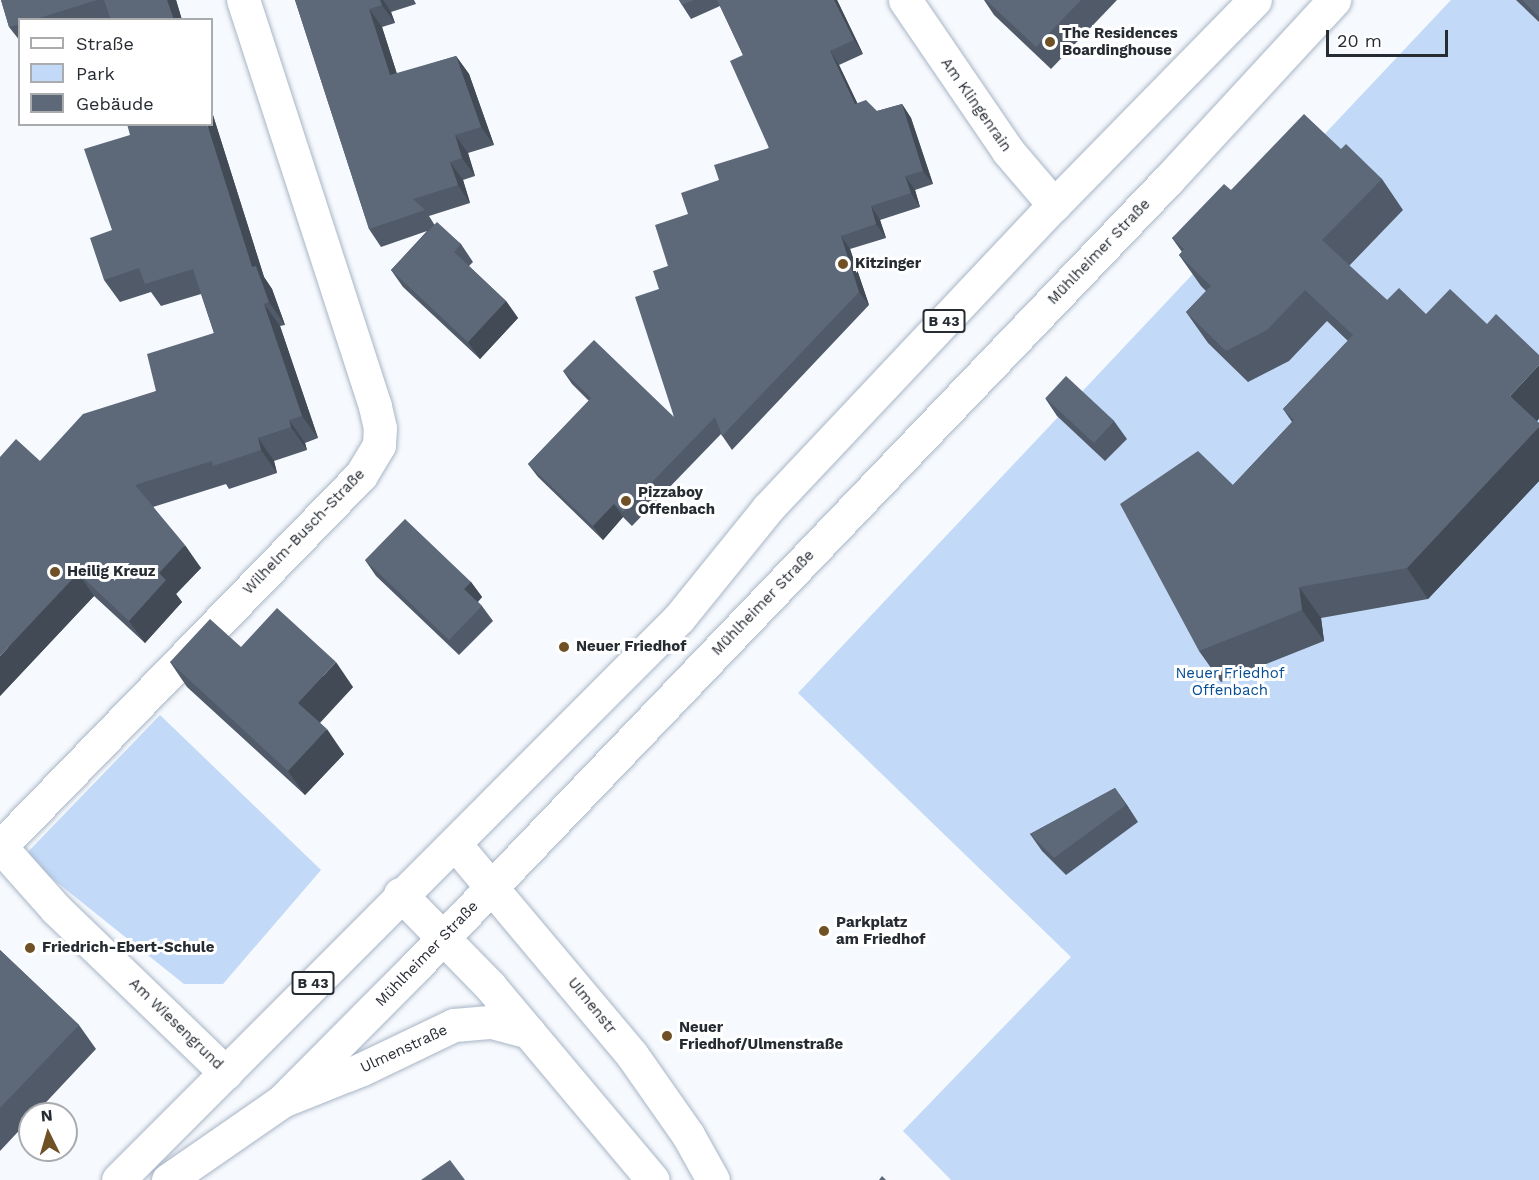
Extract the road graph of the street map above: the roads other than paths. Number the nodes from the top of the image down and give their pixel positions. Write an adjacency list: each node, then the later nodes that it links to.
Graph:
1 (243, 0): 7 (main road, Wilhelm-Busch-Straße)
2 (905, 0): 5 (main road, Am Klingenrain)
3 (1255, 0): 5 (main road, B 43)
4 (1334, 0): 8 (main road, Mühlheimer Straße)
5 (1053, 205): 6 (main road, B 43)
6 (455, 844): 8 (main road, Ulmenstr); 9 (main road, B 43)
7 (0, 847): 12 (main road, Am Wiesengrund)
8 (492, 886): 10 (main road, Mühlheimer Straße); 17 (main road, Ulmenstr)
9 (400, 894): 10 (main road); 12 (main road, B 43)
10 (442, 938): 11 (main road); 13 (main road, Mühlheimer Straße)
11 (529, 1032): 13 (main road, Ulmenstraße); 16 (main road)
12 (226, 1073): 14 (main road, B 43)
13 (282, 1101): 15 (main road, Mühlheimer Straße)
14 (118, 1180)
15 (168, 1180)
16 (653, 1180)
17 (713, 1180)

